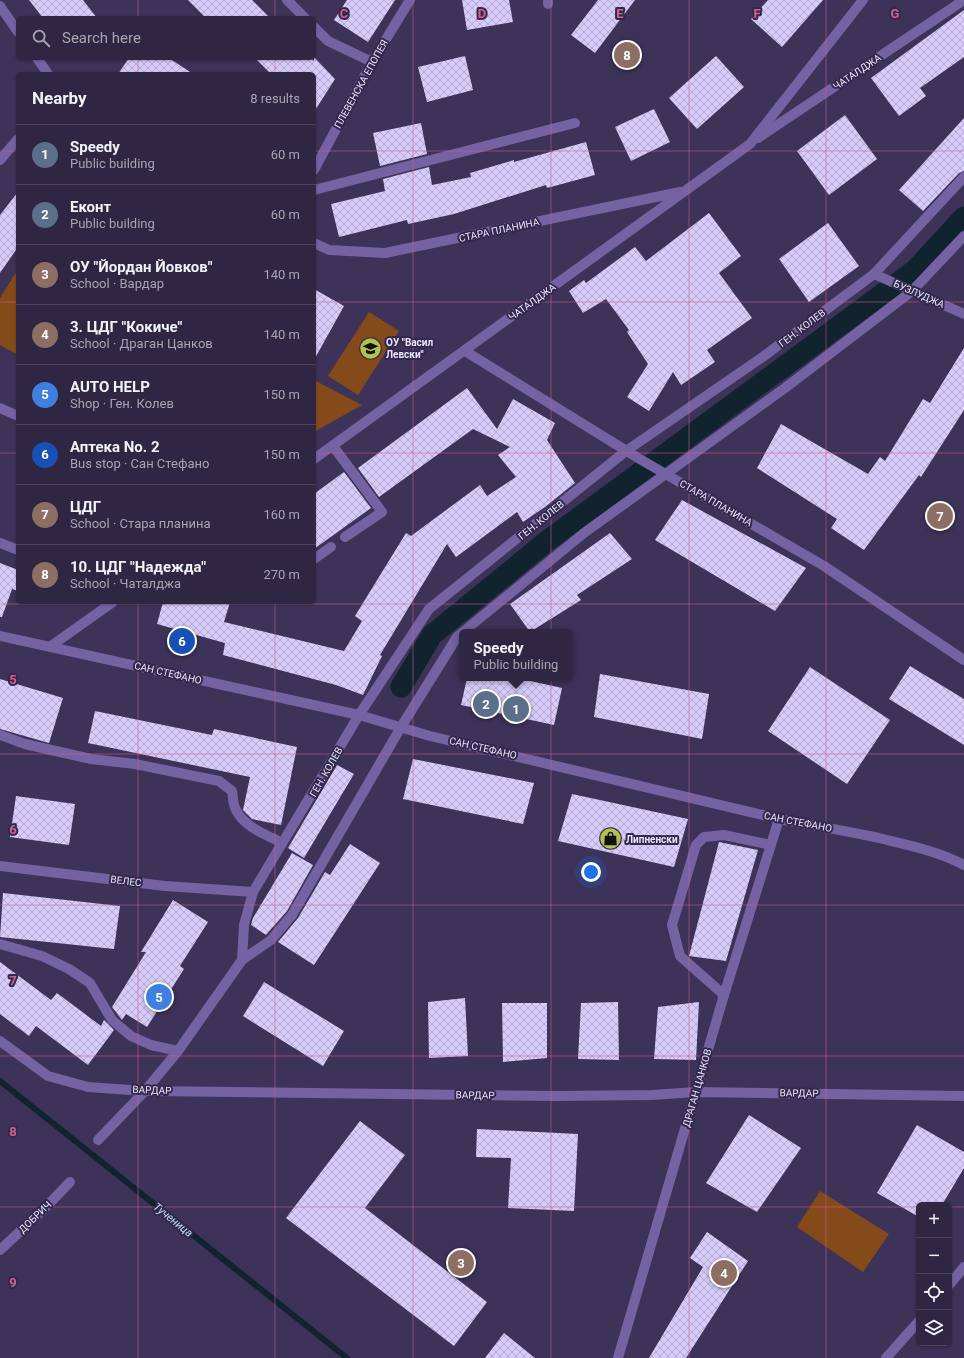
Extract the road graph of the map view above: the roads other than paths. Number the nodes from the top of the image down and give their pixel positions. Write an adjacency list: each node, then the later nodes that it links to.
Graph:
1 (286, 0): 6 (street)
2 (410, 0): 10 (street, ПЛЕВЕНСКА ЕПОПЕЯ)
3 (864, 0): 14 (street, ЧАТАЛДЖА)
4 (964, 0): 14 (street, ЧАТАЛДЖА)
5 (0, 6): 7 (street)
6 (303, 16)
7 (16, 29)
8 (316, 29): 10 (street)
9 (38, 60): 11 (street)
10 (372, 62): 16 (street, ПЛЕВЕНСКА ЕПОПЕЯ)
11 (47, 72)
12 (575, 123): 18 (street)
13 (16, 141): 15 (street)
14 (750, 144): 19 (street, ЧАТАЛДЖА)
15 (0, 160)
16 (316, 166)
17 (964, 177): 22 (street, ГЕН. КОЛЕВ)
18 (316, 189)
19 (684, 192): 21 (street, СТАРА ПЛАНИНА); 25 (street, ЧАТАЛДЖА)
20 (964, 236): 23 (street)
21 (316, 244)
22 (879, 276): 23 (street, БУЗЛУДЖА); 29 (street, ГЕН. КОЛЕВ)
23 (908, 289): 24 (street, БУЗЛУДЖА); 31 (street)
24 (964, 314)
25 (465, 351): 28 (street, ЧАТАЛДЖА); 29 (street, СТАРА ПЛАНИНА)
26 (0, 408): 27 (street)
27 (16, 415)
28 (333, 446): 30 (street, ЧАТАЛДЖА); 32 (street)
29 (626, 451): 31 (street, СТАРА ПЛАНИНА); 43 (street, ГЕН. КОЛЕВ)
30 (316, 458)
31 (663, 472): 38 (street); 42 (street, СТАРА ПЛАНИНА)
32 (345, 537)
33 (0, 543): 35 (street)
34 (330, 547): 36 (street)
35 (16, 549)
36 (316, 558)
37 (110, 604): 41 (street)
38 (468, 629)
39 (0, 636): 41 (street, САН СТЕФАНО)
40 (459, 636): 44 (street)
41 (51, 646): 43 (street, САН СТЕФАНО)
42 (964, 660)
43 (359, 715): 44 (street, САН СТЕФАНО); 47 (street, ГЕН. КОЛЕВ)
44 (401, 727): 46 (street, САН СТЕФАНО); 53 (street)
45 (0, 735): 47 (street)
46 (779, 819): 48 (street, ДРАГАН ЦАНКОВ); 49 (street, САН СТЕФАНО)
47 (282, 843): 51 (street, ГЕН. КОЛЕВ)
48 (771, 845): 54 (street, ДРАГАН ЦАНКОВ); 54 (street)
49 (964, 865)
50 (0, 866): 51 (street, ВЕЛЕС)
51 (252, 892): 53 (street, ГЕН. КОЛЕВ)
52 (0, 944): 56 (street)
53 (242, 960): 56 (street)
54 (724, 995): 58 (street, ДРАГАН ЦАНКОВ)
55 (0, 1041): 57 (street, ВАРДАР)
56 (178, 1051): 57 (street)
57 (145, 1091): 58 (street, ВАРДАР); 60 (street)
58 (696, 1092): 59 (street, ВАРДАР); 66 (street, ДРАГАН ЦАНКОВ)
59 (964, 1096)
60 (98, 1140)
61 (70, 1182): 62 (street, ДОБРИЧ)
62 (0, 1250)
63 (964, 1267): 64 (street)
64 (952, 1281)
65 (916, 1324): 67 (street)
66 (618, 1358)
67 (886, 1358)

